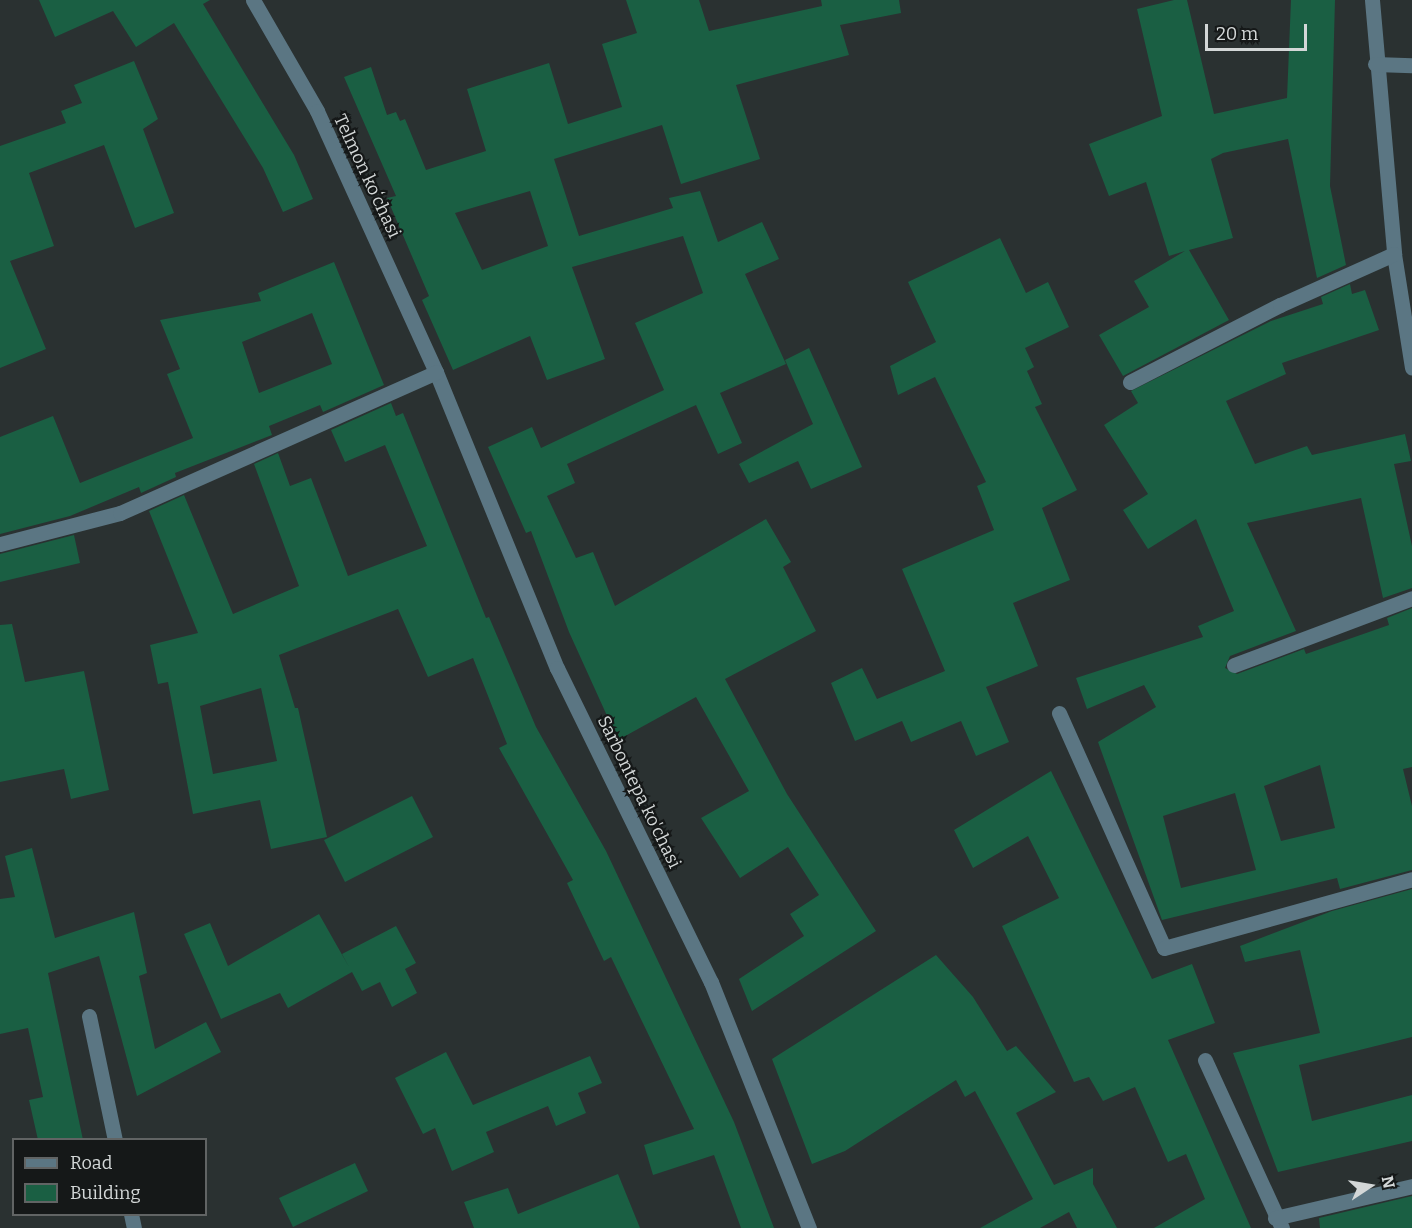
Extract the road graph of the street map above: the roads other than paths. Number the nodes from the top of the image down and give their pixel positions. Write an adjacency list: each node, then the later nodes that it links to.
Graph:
1 (253, 0): 7 (street, Telmon koʻchasi)
2 (1372, 0): 3 (street)
3 (1375, 64): 4 (street); 5 (street)
4 (1412, 65)
5 (1394, 254): 6 (street); 8 (street)
6 (1412, 368)
7 (436, 372): 9 (street); 19 (street, Sarbontepa ko'chasi)
8 (1130, 382)
9 (0, 544)
10 (1412, 598): 11 (street)
11 (1234, 664)
12 (1059, 713): 13 (street)
13 (1412, 879)
14 (89, 1016): 16 (street)
15 (1205, 1060): 18 (street)
16 (115, 1138)
17 (1412, 1186): 18 (street)
18 (1279, 1223)
19 (809, 1228)

